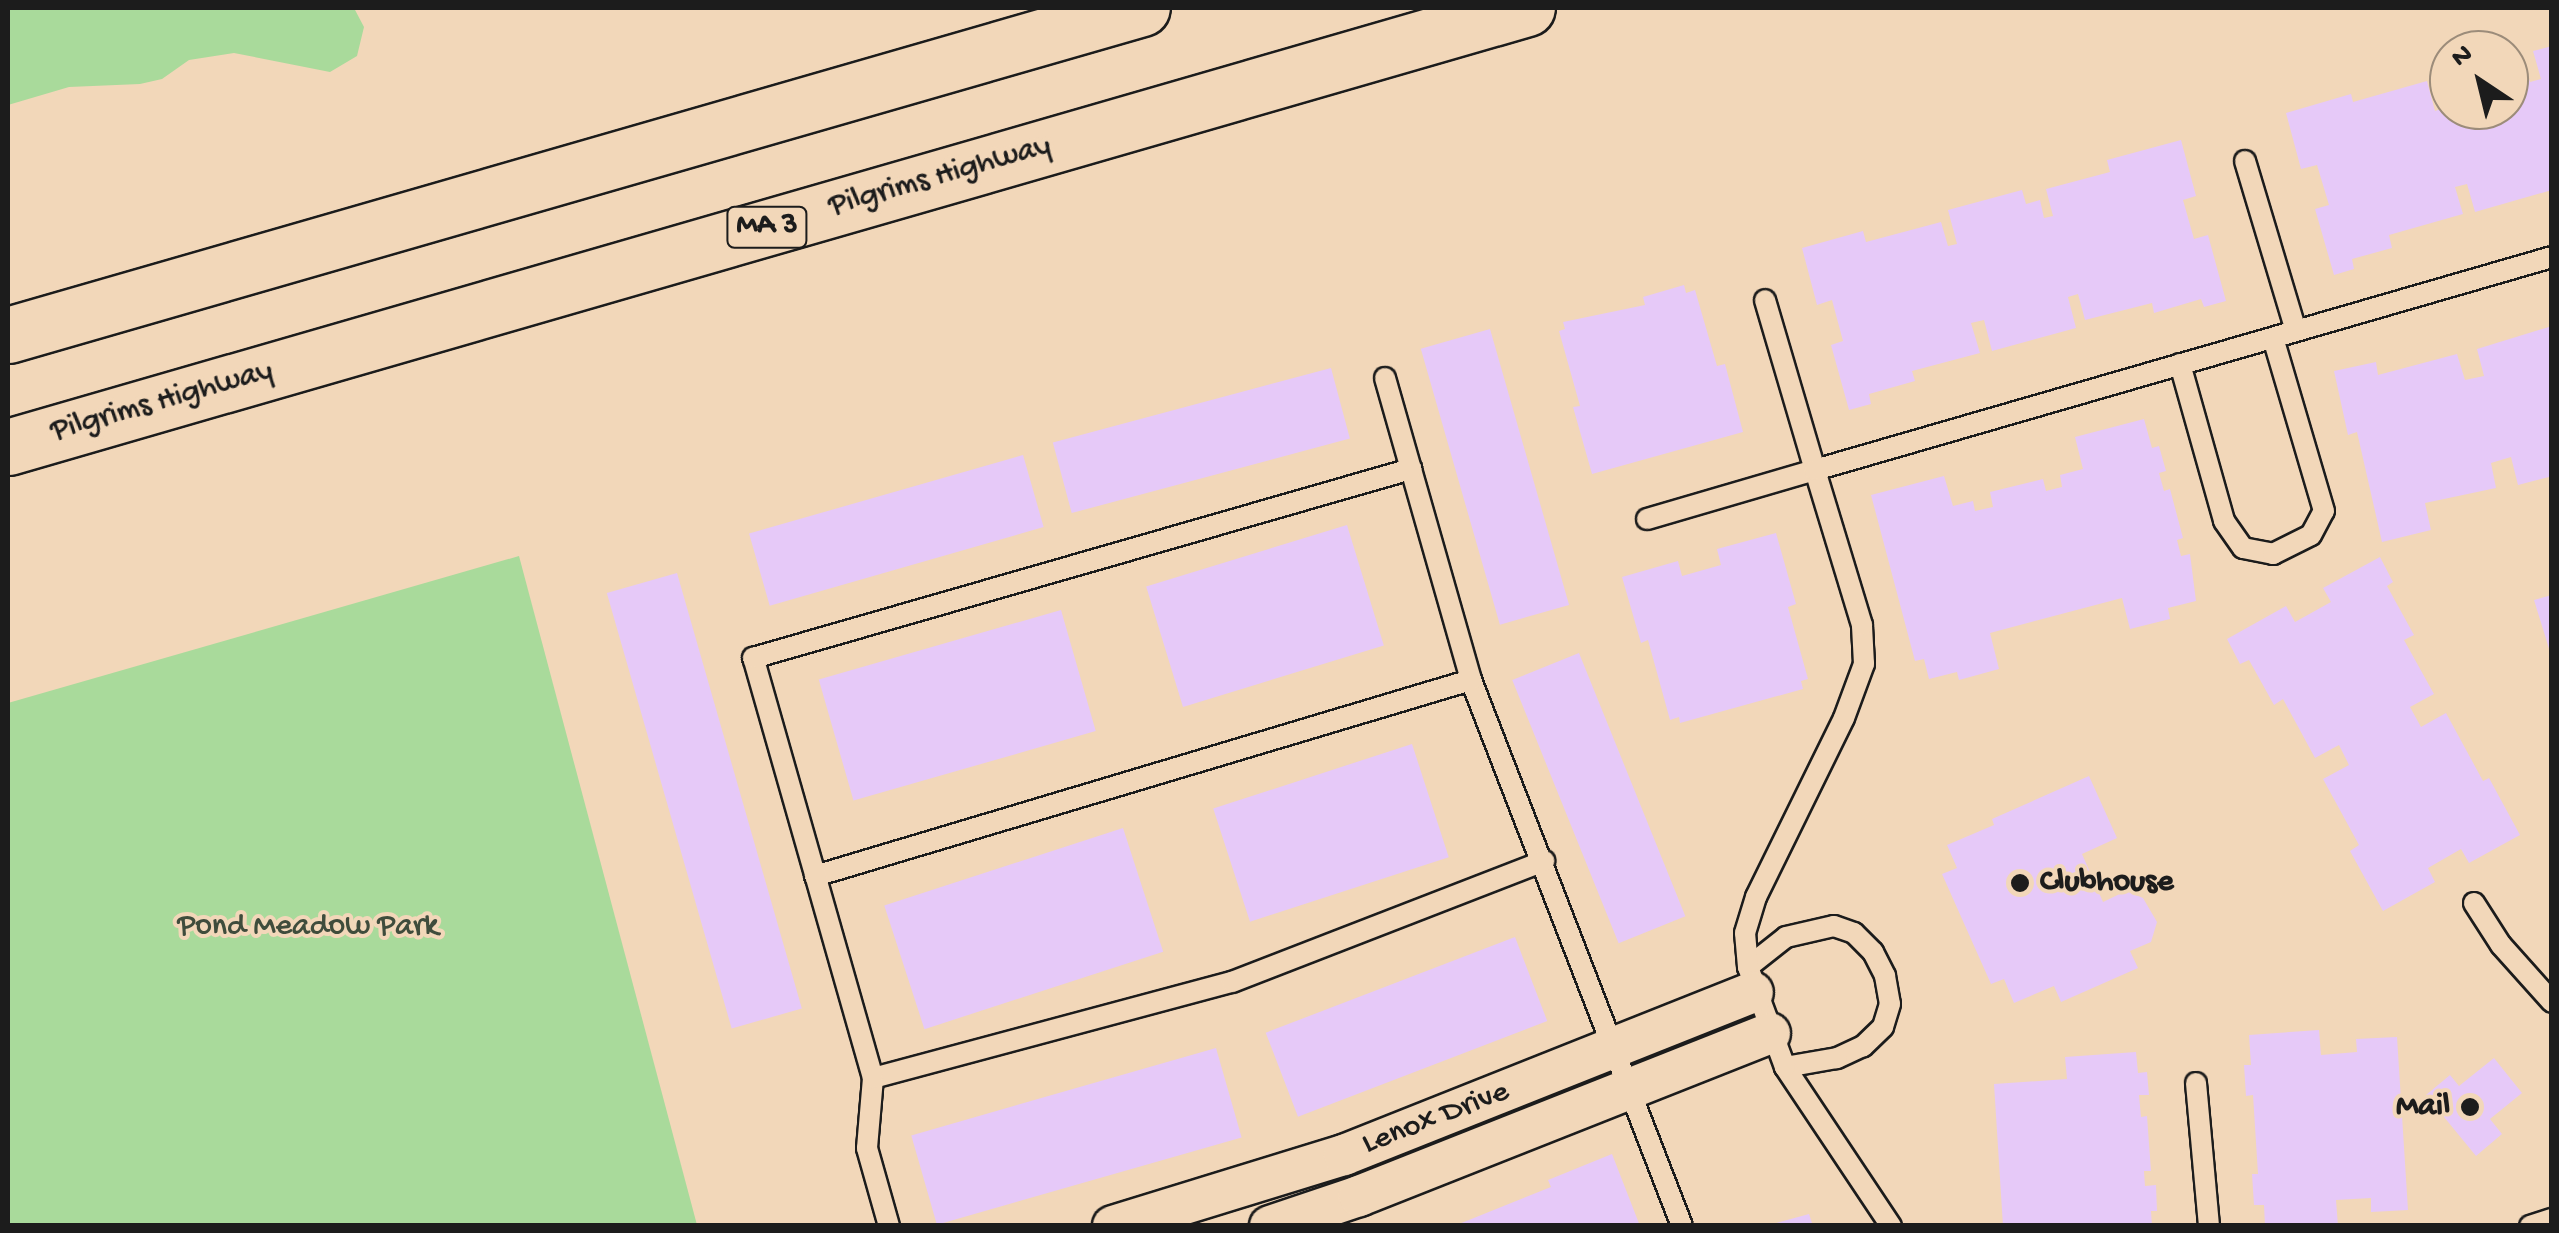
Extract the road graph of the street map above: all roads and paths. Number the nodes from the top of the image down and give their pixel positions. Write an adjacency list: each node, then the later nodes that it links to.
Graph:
1 (1142, 8): 7 (highway)
2 (1527, 8): 11 (highway, Pilgrims Highway / MA 3)
3 (2245, 162): 6 (lane)
4 (2552, 257): 6 (lane)
5 (1765, 300): 13 (lane)
6 (2296, 331): 8 (lane)
7 (8, 335)
8 (2273, 338): 9 (lane); 9 (lane)
9 (2180, 364): 13 (lane)
10 (1385, 378): 12 (lane)
11 (8, 446)
12 (1411, 469): 15 (lane); 17 (lane)
13 (1815, 470): 14 (lane); 19 (lane)
14 (1647, 519)
15 (1471, 680): 16 (lane); 17 (lane)
16 (1544, 861): 21 (lane); 23 (lane)
17 (815, 876): 23 (lane)
18 (2474, 903): 20 (lane)
19 (1750, 980): 21 (street, Lenox Drive); 22 (lane); 22 (lane)
20 (2552, 1002)
21 (1615, 1049): 25 (lane); 28 (street, Lenox Drive)
22 (1778, 1050): 25 (street, Lenox Drive); 31 (lane)
23 (873, 1078): 27 (lane)
24 (2196, 1083): 32 (lane)
25 (1630, 1089): 29 (street, Lenox Drive); 30 (lane)
26 (2552, 1219): 33 (lane)
27 (889, 1226)
28 (1113, 1226)
29 (1270, 1226)
30 (1682, 1226)
31 (1891, 1226)
32 (2208, 1226)
33 (2530, 1226)

